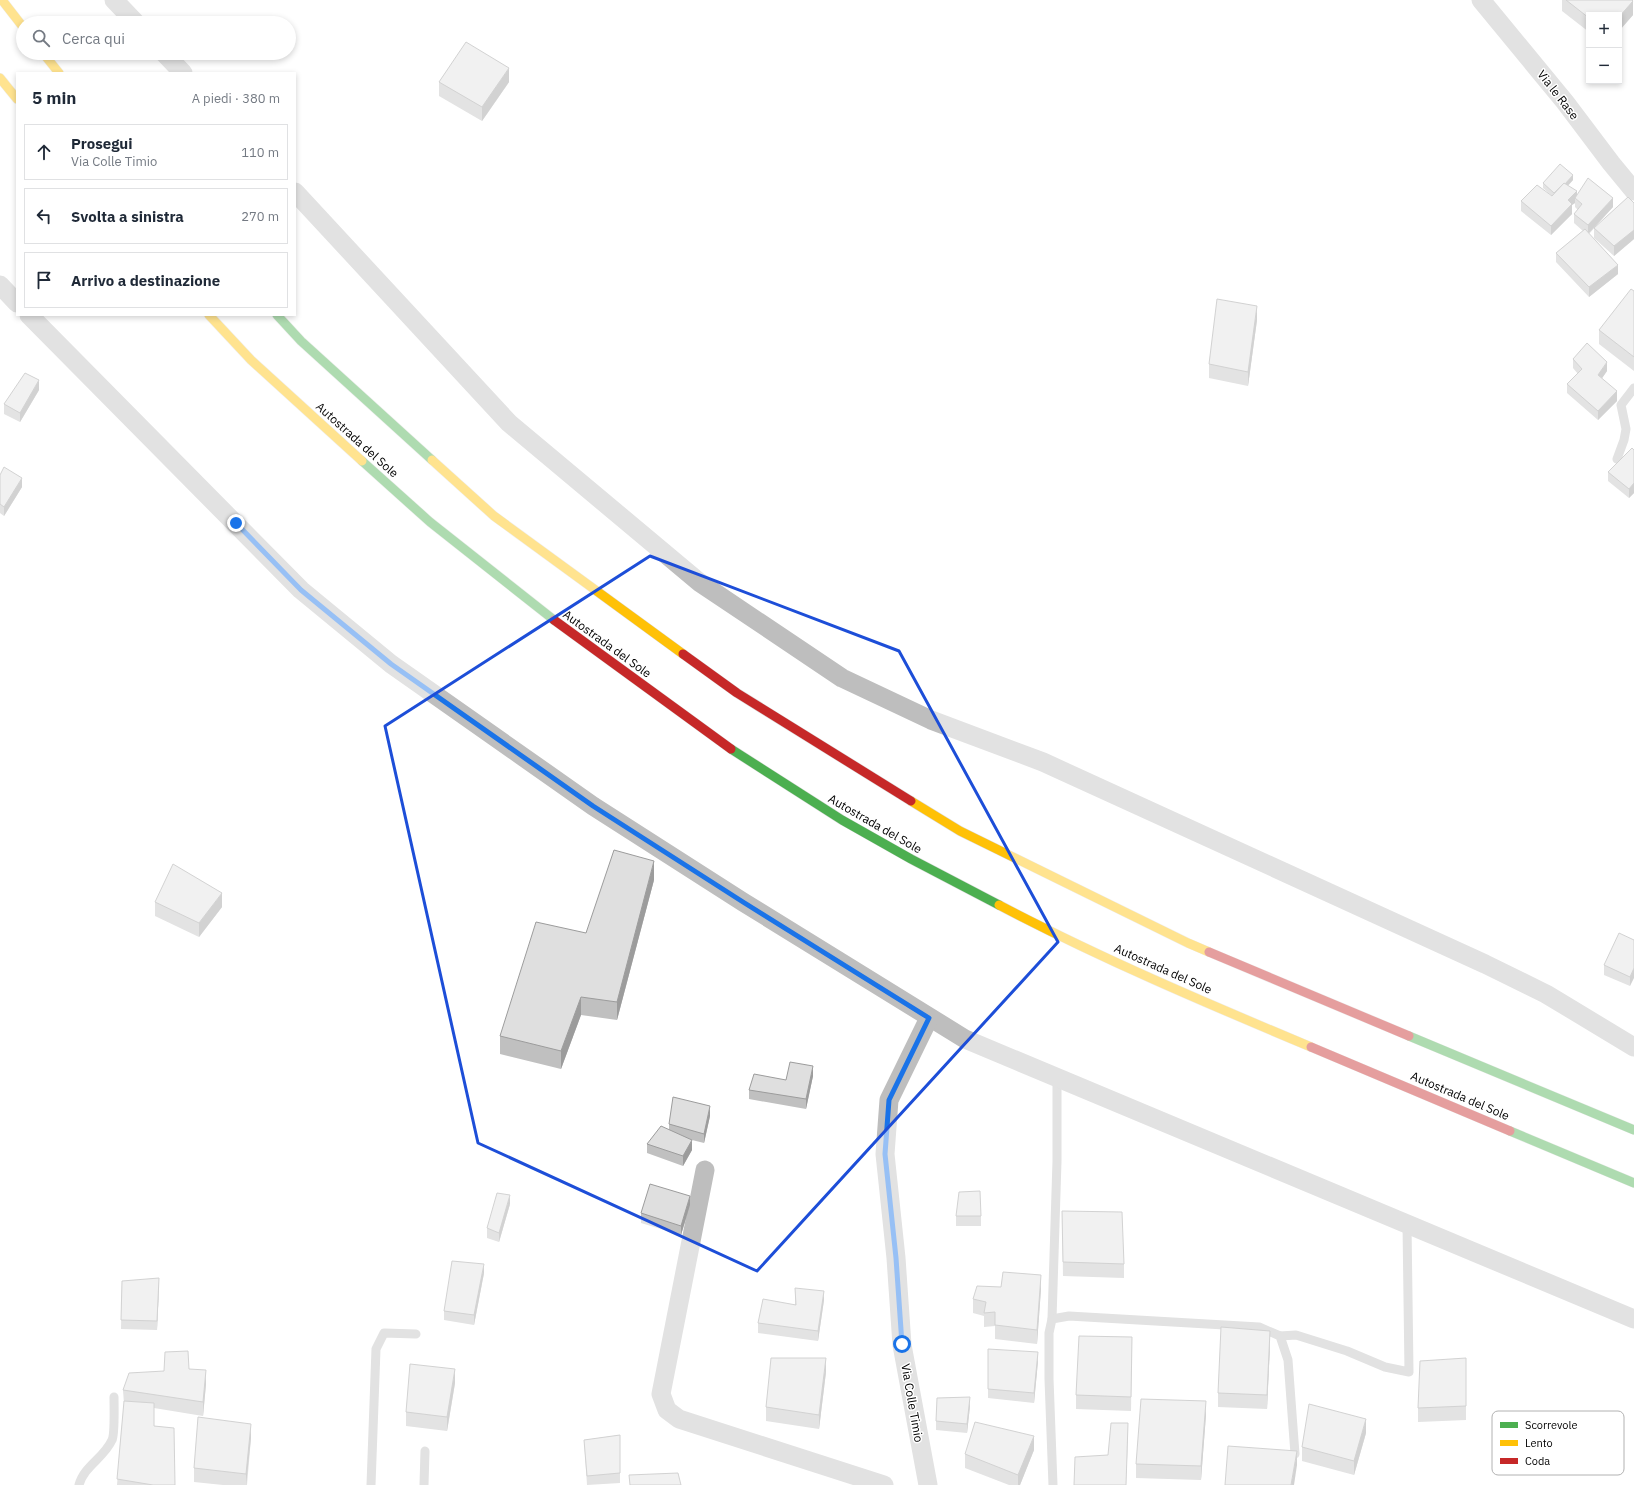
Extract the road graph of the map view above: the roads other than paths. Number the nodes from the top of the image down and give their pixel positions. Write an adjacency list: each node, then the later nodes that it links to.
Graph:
1 (2, 0): 5 (highway)
2 (1481, 0): 12 (street, Via le Rase)
3 (120, 2): 4 (street)
4 (131, 16)
5 (16, 18)
6 (49, 60): 8 (highway)
7 (171, 60): 9 (street)
8 (58, 72)
9 (182, 72)
10 (0, 78): 11 (highway)
11 (16, 99)
12 (1634, 191)
13 (296, 193): 22 (street)
14 (0, 285): 15 (street)
15 (16, 302)
16 (30, 316): 21 (street)
17 (210, 316): 26 (highway, Autostrada del Sole)
18 (278, 316): 24 (highway)
19 (1634, 388): 20 (lane)
20 (1617, 459)
21 (929, 1018): 23 (street); 39 (street, Via Colle Timio)
22 (1634, 1047)
23 (1057, 1078): 27 (street); 28 (lane)
24 (1634, 1130)
25 (705, 1170): 38 (street)
26 (1634, 1184)
27 (1407, 1224): 29 (street); 31 (lane)
28 (1052, 1319): 31 (lane); 40 (lane)
29 (1634, 1319)
30 (416, 1334): 36 (lane)
31 (1280, 1336): 34 (lane)
32 (114, 1397): 35 (lane)
33 (425, 1451): 37 (lane)
34 (1295, 1454)
35 (79, 1485)
36 (372, 1485)
37 (424, 1485)
38 (884, 1485)
39 (928, 1485)
40 (1052, 1485)

